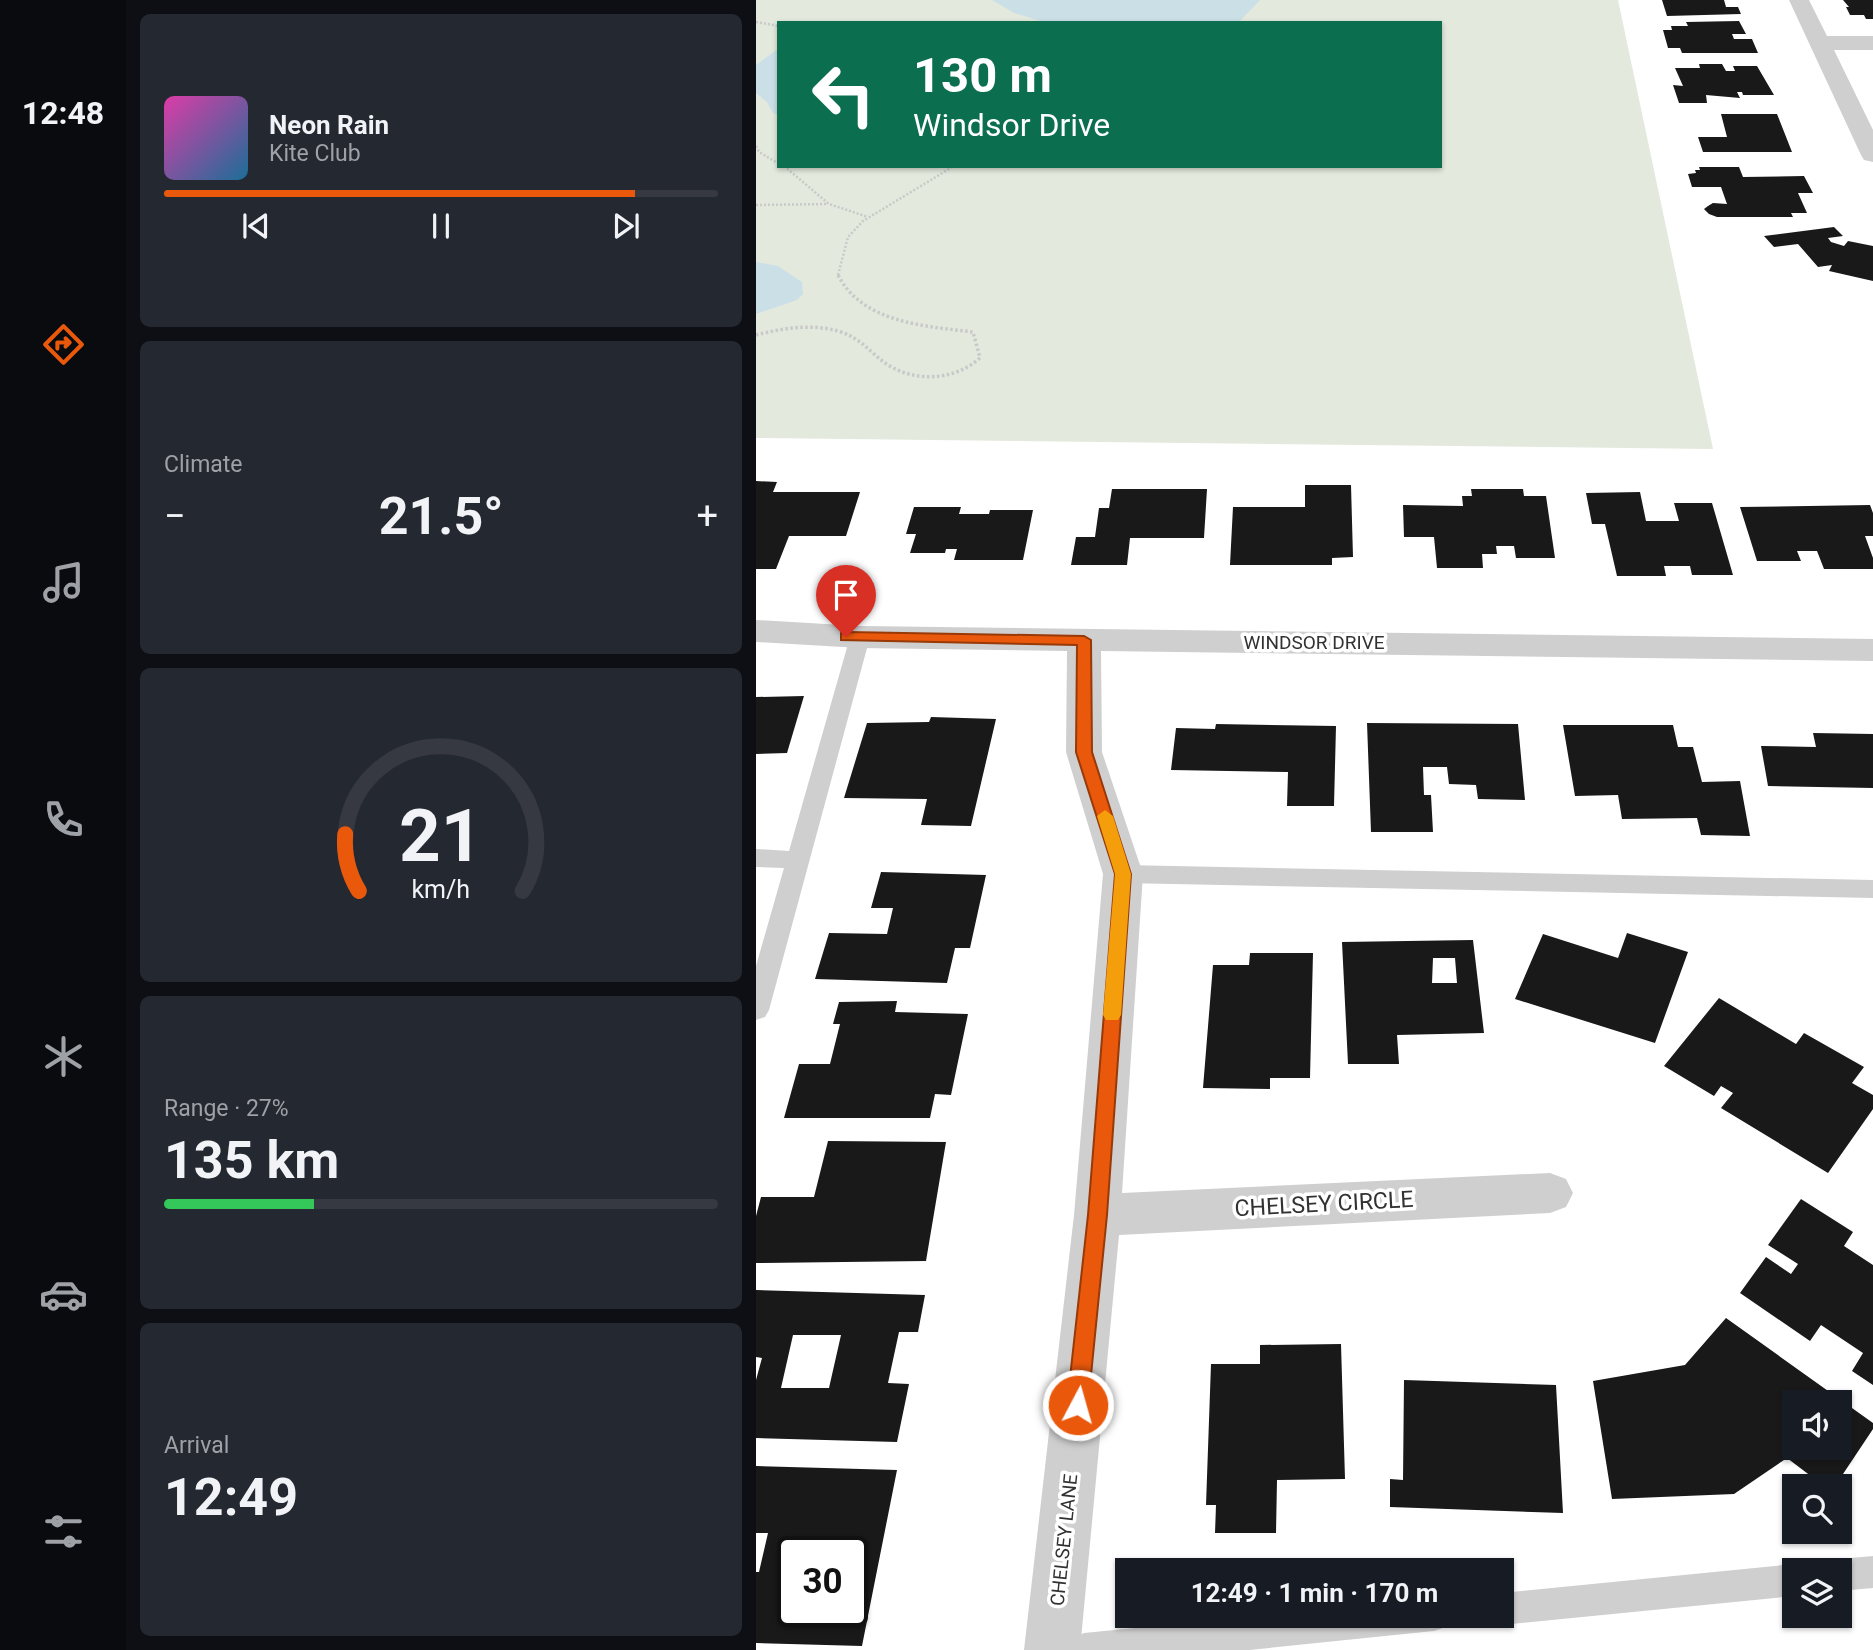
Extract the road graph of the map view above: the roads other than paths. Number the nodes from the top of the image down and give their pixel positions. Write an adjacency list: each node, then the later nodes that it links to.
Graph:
1 (1799, 0): 2 (street)
2 (1818, 43): 3 (street); 4 (street)
3 (1873, 43)
4 (1866, 125): 5 (street)
5 (1873, 155)
6 (756, 631): 7 (street, WINDSOR DRIVE)
7 (860, 637): 8 (street, WINDSOR DRIVE); 11 (lane)
8 (1084, 640): 9 (street, WINDSOR DRIVE); 12 (street, CHELSEY LANE)
9 (1873, 650)
10 (756, 858): 11 (lane)
11 (798, 859): 14 (lane)
12 (1123, 874): 13 (lane); 16 (street, CHELSEY LANE)
13 (1873, 889)
14 (756, 1010)
15 (1550, 1193): 16 (street, CHELSEY CIRCLE)
16 (1097, 1215): 22 (street, CHELSEY LANE)
17 (1873, 1572): 18 (lane)
18 (1852, 1574)
19 (1782, 1581): 20 (lane)
20 (1514, 1608)
21 (1304, 1628): 23 (lane)
22 (1052, 1650)
23 (1084, 1650)

